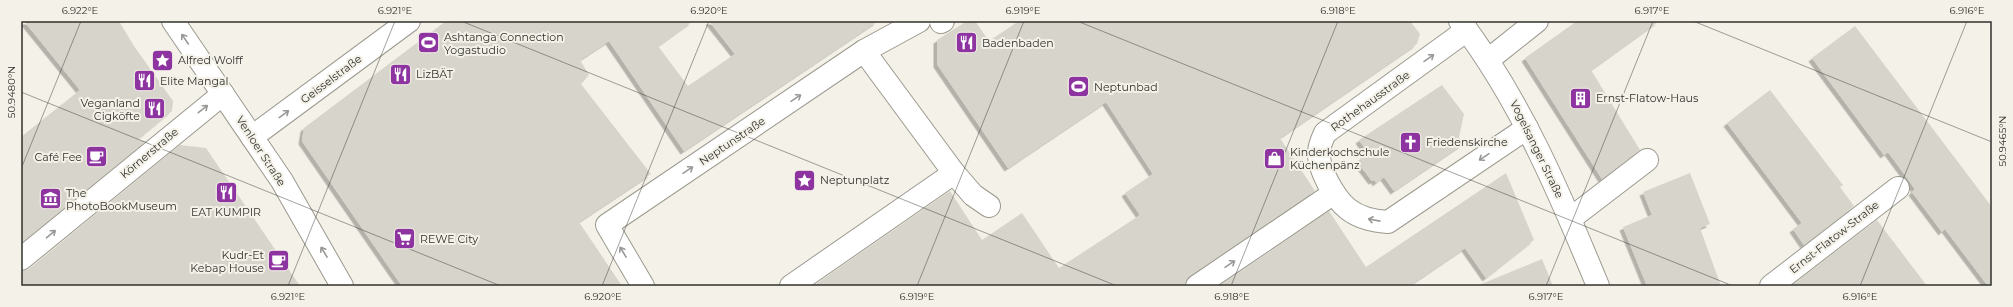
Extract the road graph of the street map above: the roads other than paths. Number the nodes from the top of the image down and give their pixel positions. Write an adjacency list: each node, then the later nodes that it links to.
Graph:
1 (173, 21): 8 (street, Venloer Straße, one-way to 1)
2 (409, 21): 10 (street, Geisselstraße, one-way to 2)
3 (919, 21): 6 (street, Neptunstraße)
4 (1537, 21): 7 (street)
5 (1464, 26): 7 (street, Vogelsanger Straße); 14 (street, Rothehausstraße, one-way to 5)
6 (864, 51): 12 (street); 19 (street, Neptunstraße, one-way to 6)
7 (1488, 60): 9 (street, Vogelsanger Straße)
8 (223, 94): 10 (street, Venloer Straße); 17 (street, Körnerstraße, one-way to 8)
9 (1528, 128): 14 (street, Rothehausstraße, one-way to 14); 16 (street, Vogelsanger Straße)
10 (252, 136): 18 (street, Venloer Straße, one-way to 10)
11 (1647, 160): 16 (street)
12 (954, 173): 15 (street); 20 (street)
13 (1898, 188): 23 (street, Ernst-Flatow-Straße)
14 (1334, 193): 21 (street, one-way to 14)
15 (988, 206)
16 (1570, 219): 22 (street, Vogelsanger Straße)
17 (21, 259)
18 (342, 286)
19 (643, 286)
20 (791, 286)
21 (1198, 286)
22 (1598, 286)
23 (1771, 286)

